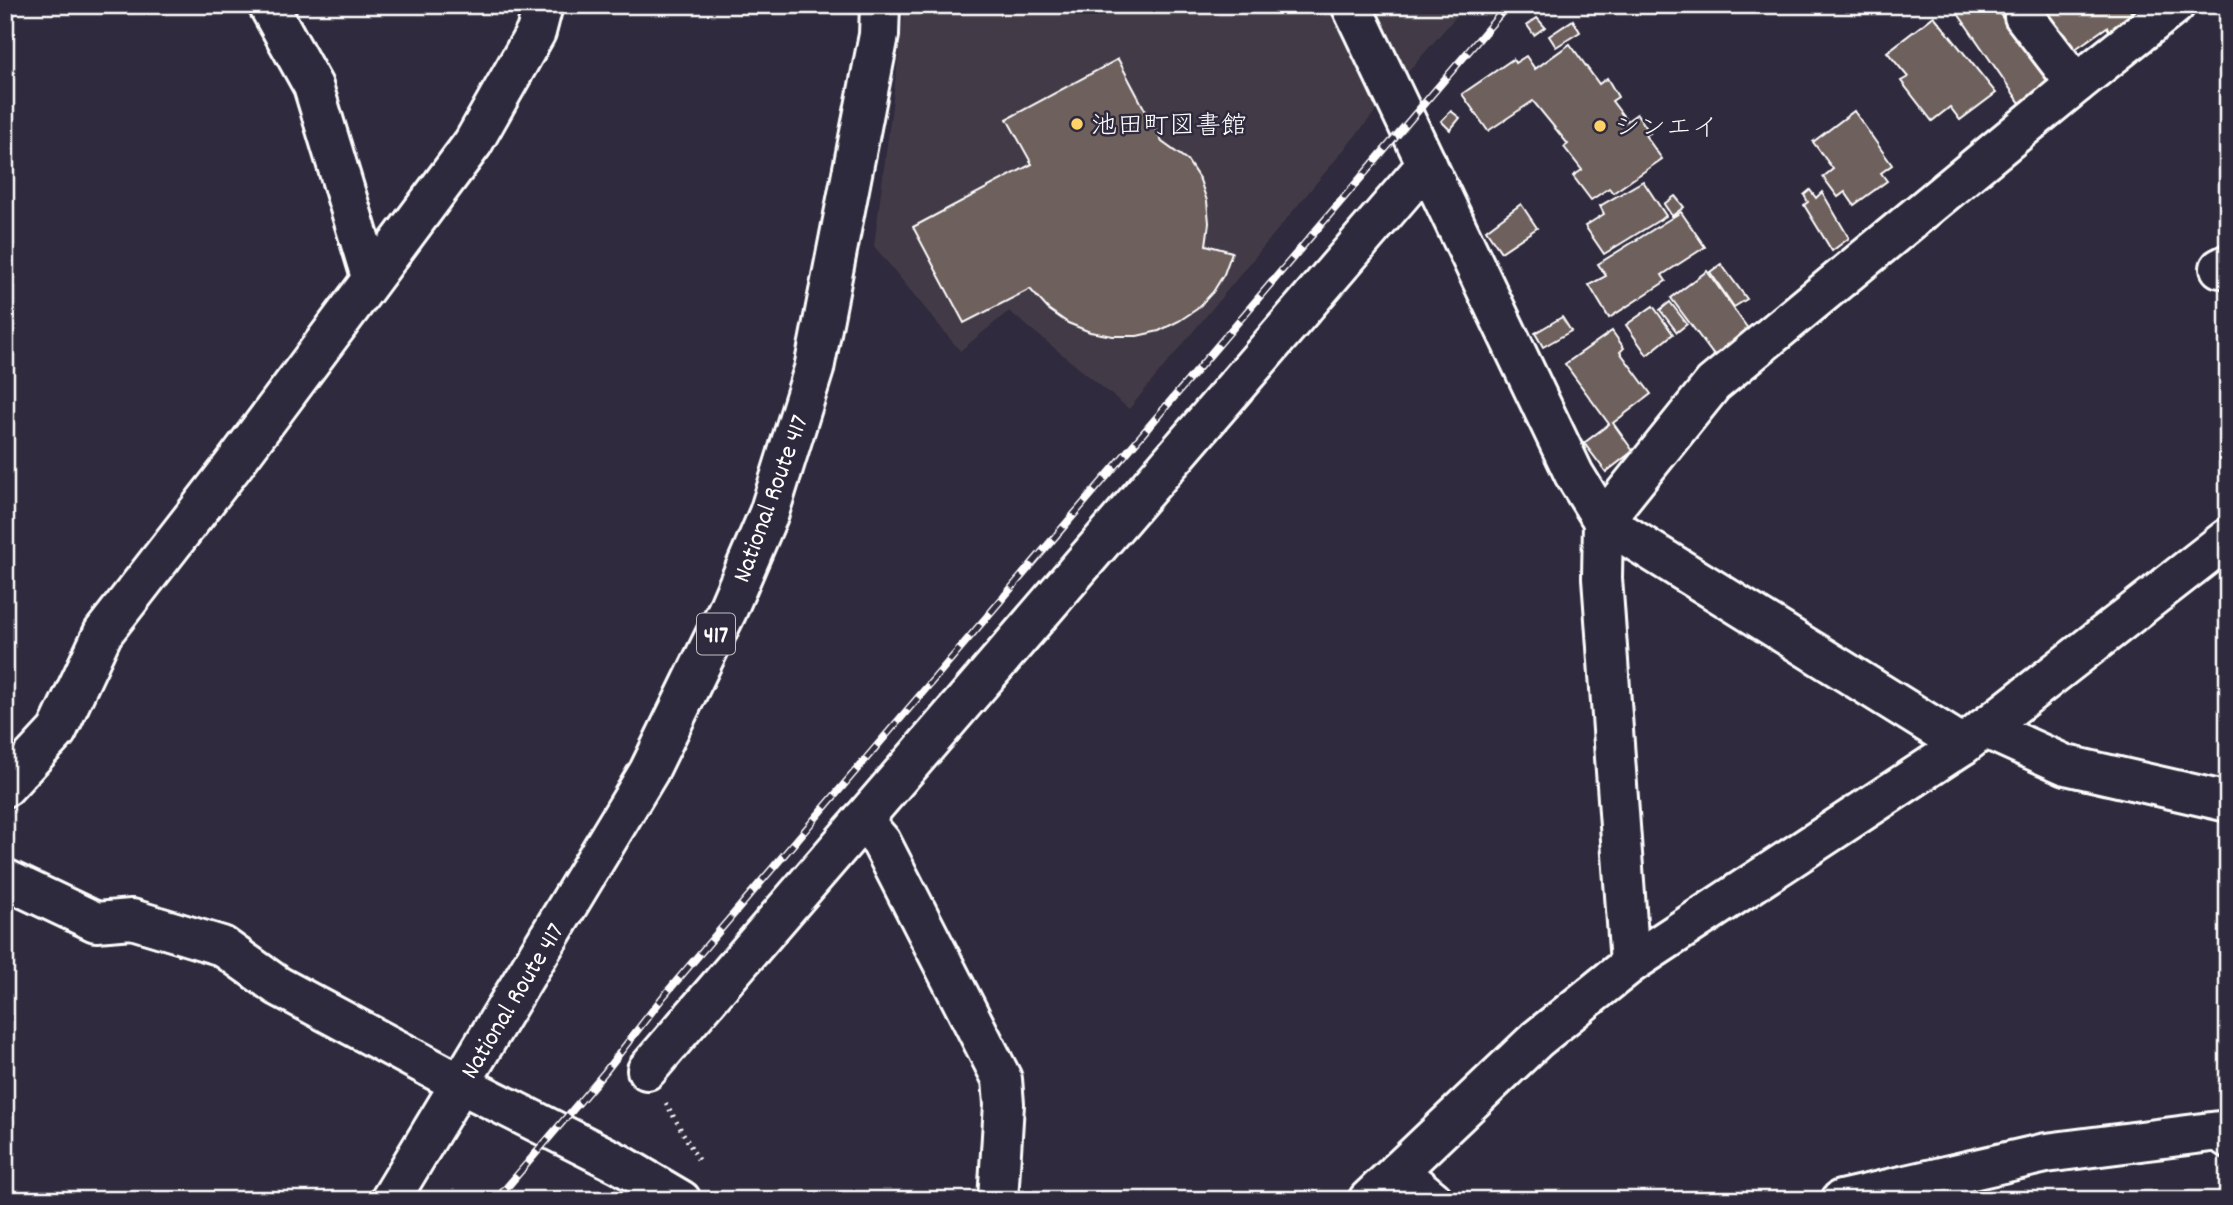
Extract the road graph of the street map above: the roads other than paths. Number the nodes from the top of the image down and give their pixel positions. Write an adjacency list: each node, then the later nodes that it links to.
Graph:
1 (268, 5): 9 (main road)
2 (543, 5): 9 (main road)
3 (880, 5): 19 (main road, National Route 417 / 417)
4 (1351, 5): 8 (main road)
5 (2175, 5): 7 (main road)
6 (2024, 16): 7 (main road)
7 (2076, 84): 10 (main road)
8 (1427, 164): 10 (main road); 15 (main road)
9 (372, 277): 13 (main road)
10 (1603, 521): 12 (main road); 17 (main road)
11 (2228, 538): 12 (main road)
12 (1974, 736): 14 (main road); 17 (main road)
13 (5, 787)
14 (2228, 802)
15 (862, 820): 18 (main road); 25 (main road)
16 (5, 879): 19 (main road)
17 (1630, 964): 21 (main road)
18 (647, 1070)
19 (461, 1084): 23 (main road, National Route 417 / 417); 24 (main road)
20 (2228, 1138): 22 (main road)
21 (1398, 1171): 26 (main road); 27 (main road)
22 (1858, 1198)
23 (390, 1200)
24 (681, 1200)
25 (998, 1200)
26 (1368, 1200)
27 (1433, 1200)

